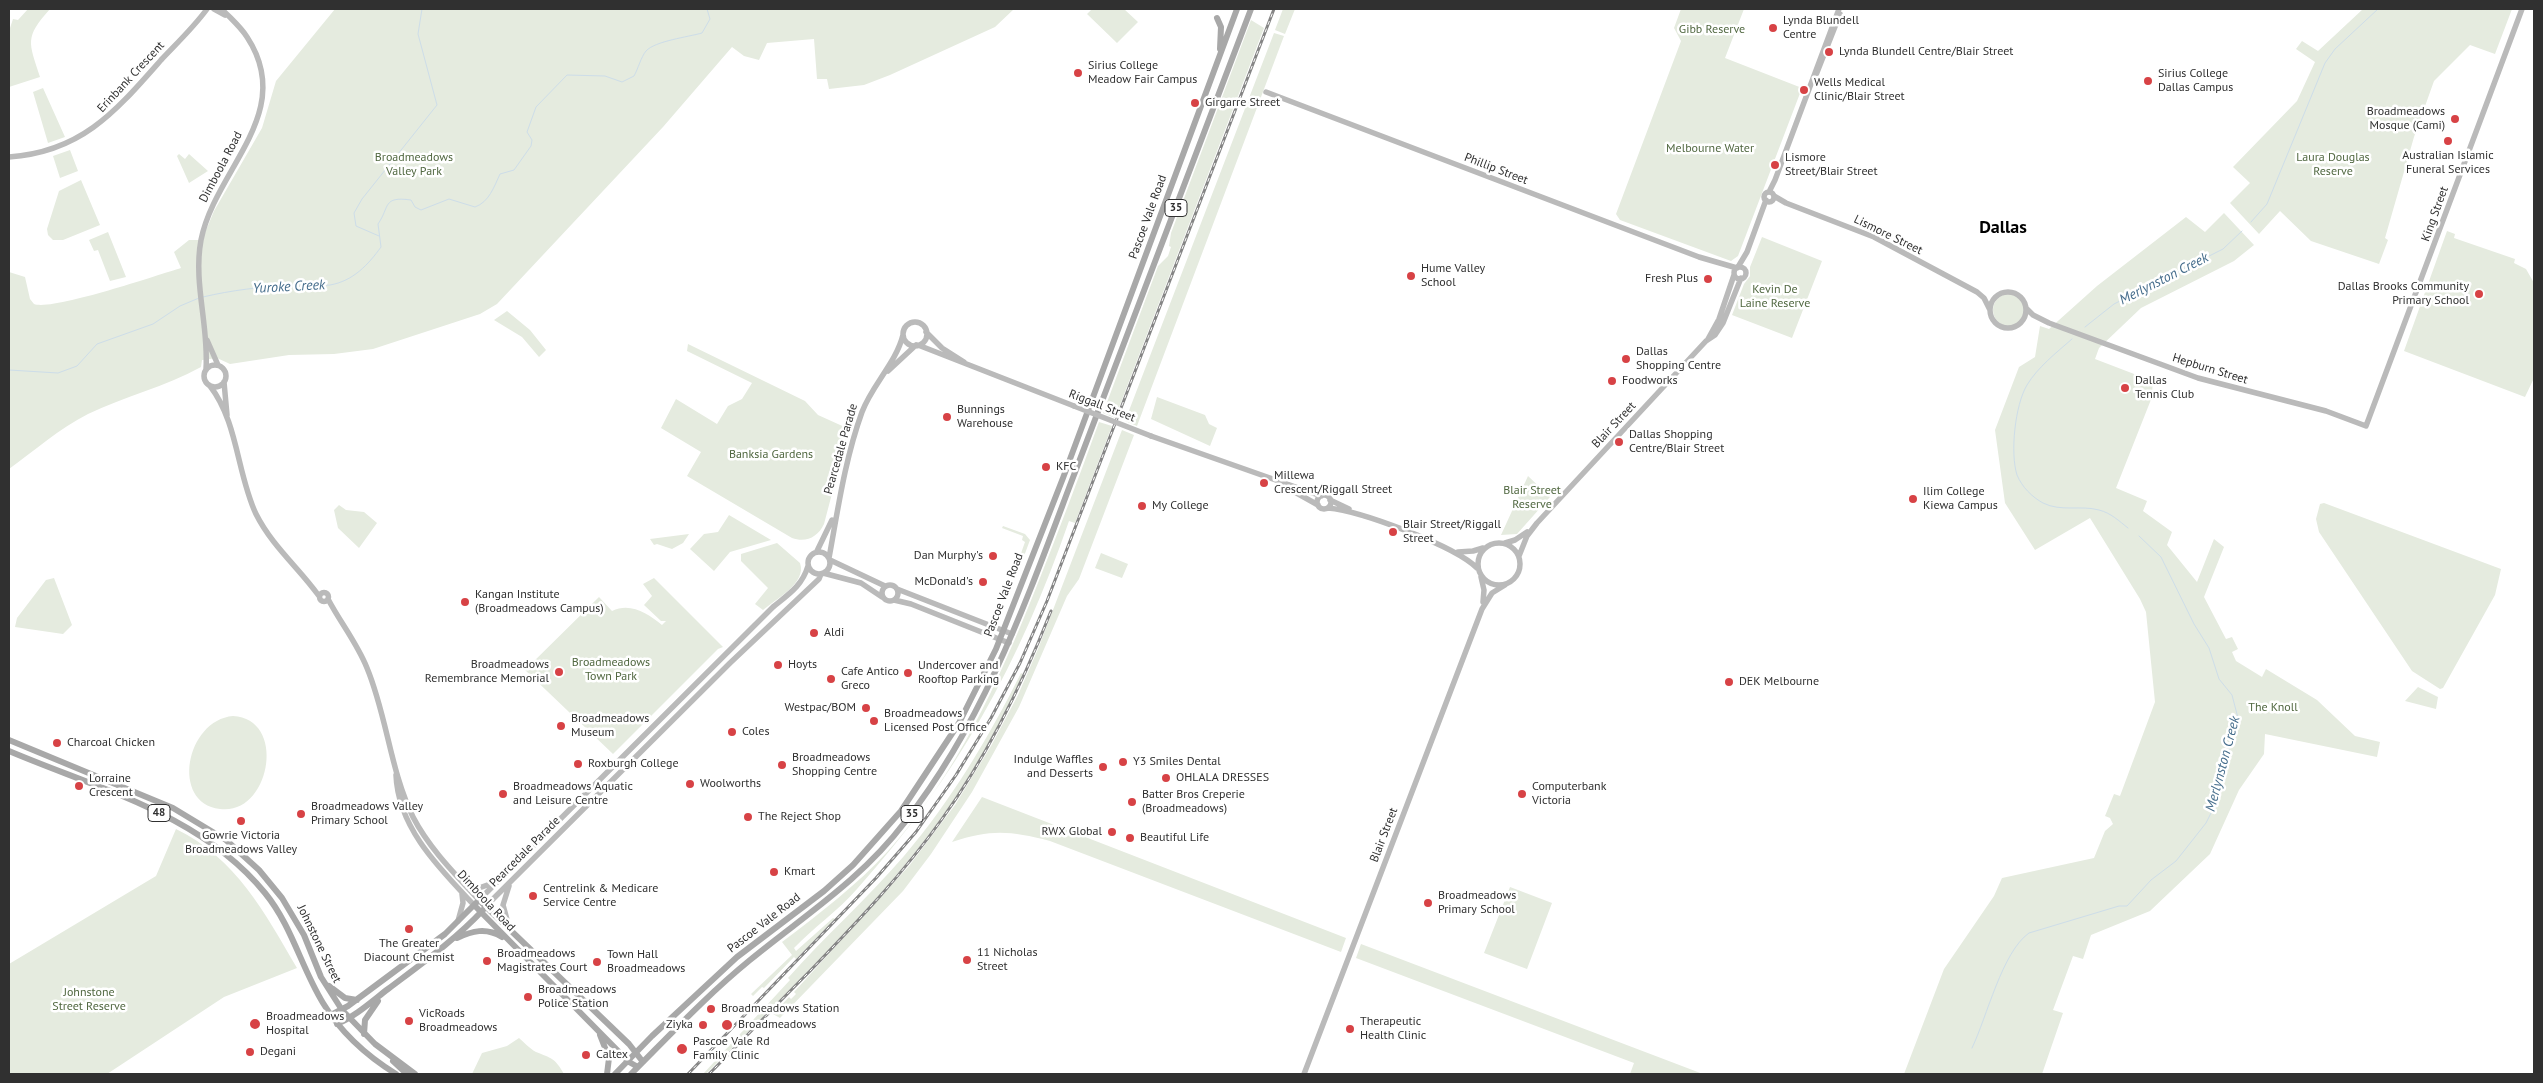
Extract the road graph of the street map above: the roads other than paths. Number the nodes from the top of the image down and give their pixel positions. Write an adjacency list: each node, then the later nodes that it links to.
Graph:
1 (207, 9): 8 (street, Erinbank Crescent)
2 (214, 9): 8 (street, Erinbank Crescent); 9 (street, Dimboola Road)
3 (222, 9): 9 (street, Dimboola Road)
4 (1238, 9): 11 (main road, Pascoe Vale Road / 35)
5 (1251, 9): 20 (main road, Pascoe Vale Road / 35)
6 (1840, 9): 14 (street, Blair Street)
7 (2522, 9): 37 (street, King Street)
8 (203, 15): 13 (street, Erinbank Crescent)
9 (231, 18): 26 (street, Dimboola Road)
10 (1217, 18): 11 (main road)
11 (1220, 56): 30 (main road, Pascoe Vale Road / 35)
12 (1266, 92): 15 (street, Phillip Street)
13 (9, 157)
14 (1771, 197): 15 (street, Blair Street); 17 (street, Lismore Street)
15 (1738, 271): 16 (street, Phillip Street); 16 (street, Blair Street); 27 (street, Blair Street)
16 (1741, 278): 27 (street, Blair Street)
17 (1977, 292): 18 (street, Lismore Street); 21 (street, Lismore Street)
18 (1999, 295): 19 (street); 21 (street)
19 (2026, 308): 22 (street); 23 (street, Hepburn Street)
20 (1138, 310): 30 (main road); 46 (main road, Pascoe Vale Road / 35)
21 (1990, 310): 22 (street)
22 (2021, 323): 23 (street, Hepburn Street)
23 (2049, 323): 37 (street, Hepburn Street)
24 (926, 332): 25 (street); 28 (street); 31 (street, Riggall Street)
25 (903, 335): 28 (street); 33 (street, Pearcedale Parade)
26 (206, 336): 29 (street, Dimboola Road); 32 (street, Dimboola Road)
27 (1706, 341): 45 (street, Blair Street)
28 (917, 345): 31 (street, Riggall Street); 33 (street, Pearcedale Parade)
29 (218, 365): 32 (street); 34 (street)
30 (1106, 365): 47 (main road, Pascoe Vale Road / 35)
31 (973, 367): 38 (street, Riggall Street, bridge)
32 (206, 369): 35 (street)
33 (882, 376): 41 (street, Pearcedale Parade)
34 (224, 382): 35 (street); 36 (street)
35 (210, 386): 36 (street)
36 (227, 418): 69 (street, Dimboola Road)
37 (2366, 426)
38 (1224, 463): 39 (street, Riggall Street); 42 (street, Riggall Street)
39 (1321, 496): 40 (street); 42 (street)
40 (1330, 500): 43 (street); 44 (street)
41 (838, 504): 51 (street, Pearcedale Parade); 53 (street, Pearcedale Parade)
42 (1318, 505): 43 (street)
43 (1328, 508): 44 (street)
44 (1372, 520): 50 (street)
45 (1537, 523): 48 (street, Blair Street); 52 (street, Blair Street)
46 (1054, 530): 47 (main road); 64 (main road, Pascoe Vale Road / 35)
47 (1039, 537): 63 (main road, Pascoe Vale Road / 35)
48 (1505, 543): 49 (street); 52 (street)
49 (1484, 548): 50 (street); 55 (street)
50 (1456, 551): 55 (street)
51 (817, 552): 53 (street); 54 (street)
52 (1519, 556): 57 (street)
53 (829, 559): 56 (street); 58 (street)
54 (808, 566): 56 (street); 70 (street, Pearcedale Parade)
55 (1479, 571): 57 (street); 62 (street, Blair Street)
56 (822, 573): 60 (street); 71 (street, Pearcedale Parade)
57 (1504, 584): 62 (street, Blair Street)
58 (885, 586): 59 (street); 60 (street)
59 (897, 589): 61 (street); 63 (street)
60 (882, 597): 61 (street)
61 (894, 600): 65 (street)
62 (1482, 609): 104 (street, Blair Street)
63 (1003, 630): 64 (street); 65 (main road, Pascoe Vale Road / 35)
64 (1012, 634): 66 (main road, Pascoe Vale Road / 35)
65 (1000, 639): 66 (street); 99 (main road, Pascoe Vale Road / 35)
66 (1009, 643): 103 (main road, Pascoe Vale Road / 35)
67 (9, 740): 72 (main road, Johnstone Street / 48)
68 (9, 751): 73 (main road, Johnstone Street / 48)
69 (396, 770): 74 (street, Dimboola Road); 75 (street, Dimboola Road)
70 (573, 807): 71 (street); 77 (street, Pearcedale Parade)
71 (579, 814): 78 (street, Pearcedale Parade)
72 (213, 831): 73 (main road); 90 (main road, Johnstone Street / 48)
73 (207, 838): 94 (main road, Johnstone Street / 48)
74 (432, 846): 75 (street); 76 (street, Dimboola Road)
75 (426, 851): 79 (street, Dimboola Road)
76 (460, 880): 77 (street); 80 (street, Dimboola Road)
77 (498, 881): 80 (street, Pearcedale Parade)
78 (510, 882): 82 (street, Pearcedale Parade); 85 (street)
79 (461, 891): 81 (street, Dimboola Road); 84 (street)
80 (479, 900): 81 (main road, Pearcedale Parade); 82 (main road, Dimboola Road)
81 (474, 905): 83 (main road, Dimboola Road); 84 (main road, Pearcedale Parade)
82 (486, 906): 83 (main road, Pearcedale Parade); 85 (main road, Dimboola Road)
83 (481, 912): 86 (main road, Pearcedale Parade); 87 (main road, Dimboola Road)
84 (457, 923): 88 (main road, Pearcedale Parade)
85 (509, 927): 99 (main road, Dimboola Road)
86 (452, 940): 87 (main road); 89 (main road, Pearcedale Parade)
87 (507, 940): 97 (main road, Dimboola Road)
88 (410, 960): 89 (main road); 92 (main road, Pearcedale Parade)
89 (416, 968): 91 (main road, Pearcedale Parade)
90 (321, 977): 92 (main road); 93 (main road, Johnstone Street / 48)
91 (386, 990): 95 (main road, Pearcedale Parade); 98 (main road)
92 (357, 1000): 93 (main road, Pearcedale Parade)
93 (342, 1010): 94 (main road, Pearcedale Parade); 95 (main road, Johnstone Street / 48)
94 (330, 1015): 96 (main road, Johnstone Street / 48)
95 (350, 1019): 96 (main road, Pearcedale Parade); 98 (main road, Johnstone Street / 48)
96 (337, 1024): 101 (main road, Johnstone Street / 48)
97 (596, 1027): 102 (main road, Dimboola Road); 109 (main road)
98 (364, 1035): 100 (main road, Johnstone Street / 48)
99 (637, 1052): 102 (main road, Pascoe Vale Road / 35); 103 (main road, Dimboola Road)
100 (390, 1056): 107 (main road); 108 (main road, Johnstone Street / 48)
101 (377, 1062): 105 (main road); 106 (main road, Johnstone Street / 48)
102 (629, 1062): 103 (main road, Dimboola Road); 110 (main road, Pascoe Vale Road / 35)
103 (640, 1064): 111 (main road, Pascoe Vale Road / 35)
104 (1304, 1072)
105 (389, 1074)
106 (396, 1074)
107 (407, 1074)
108 (415, 1074)
109 (607, 1074)
110 (615, 1074)
111 (631, 1074)

